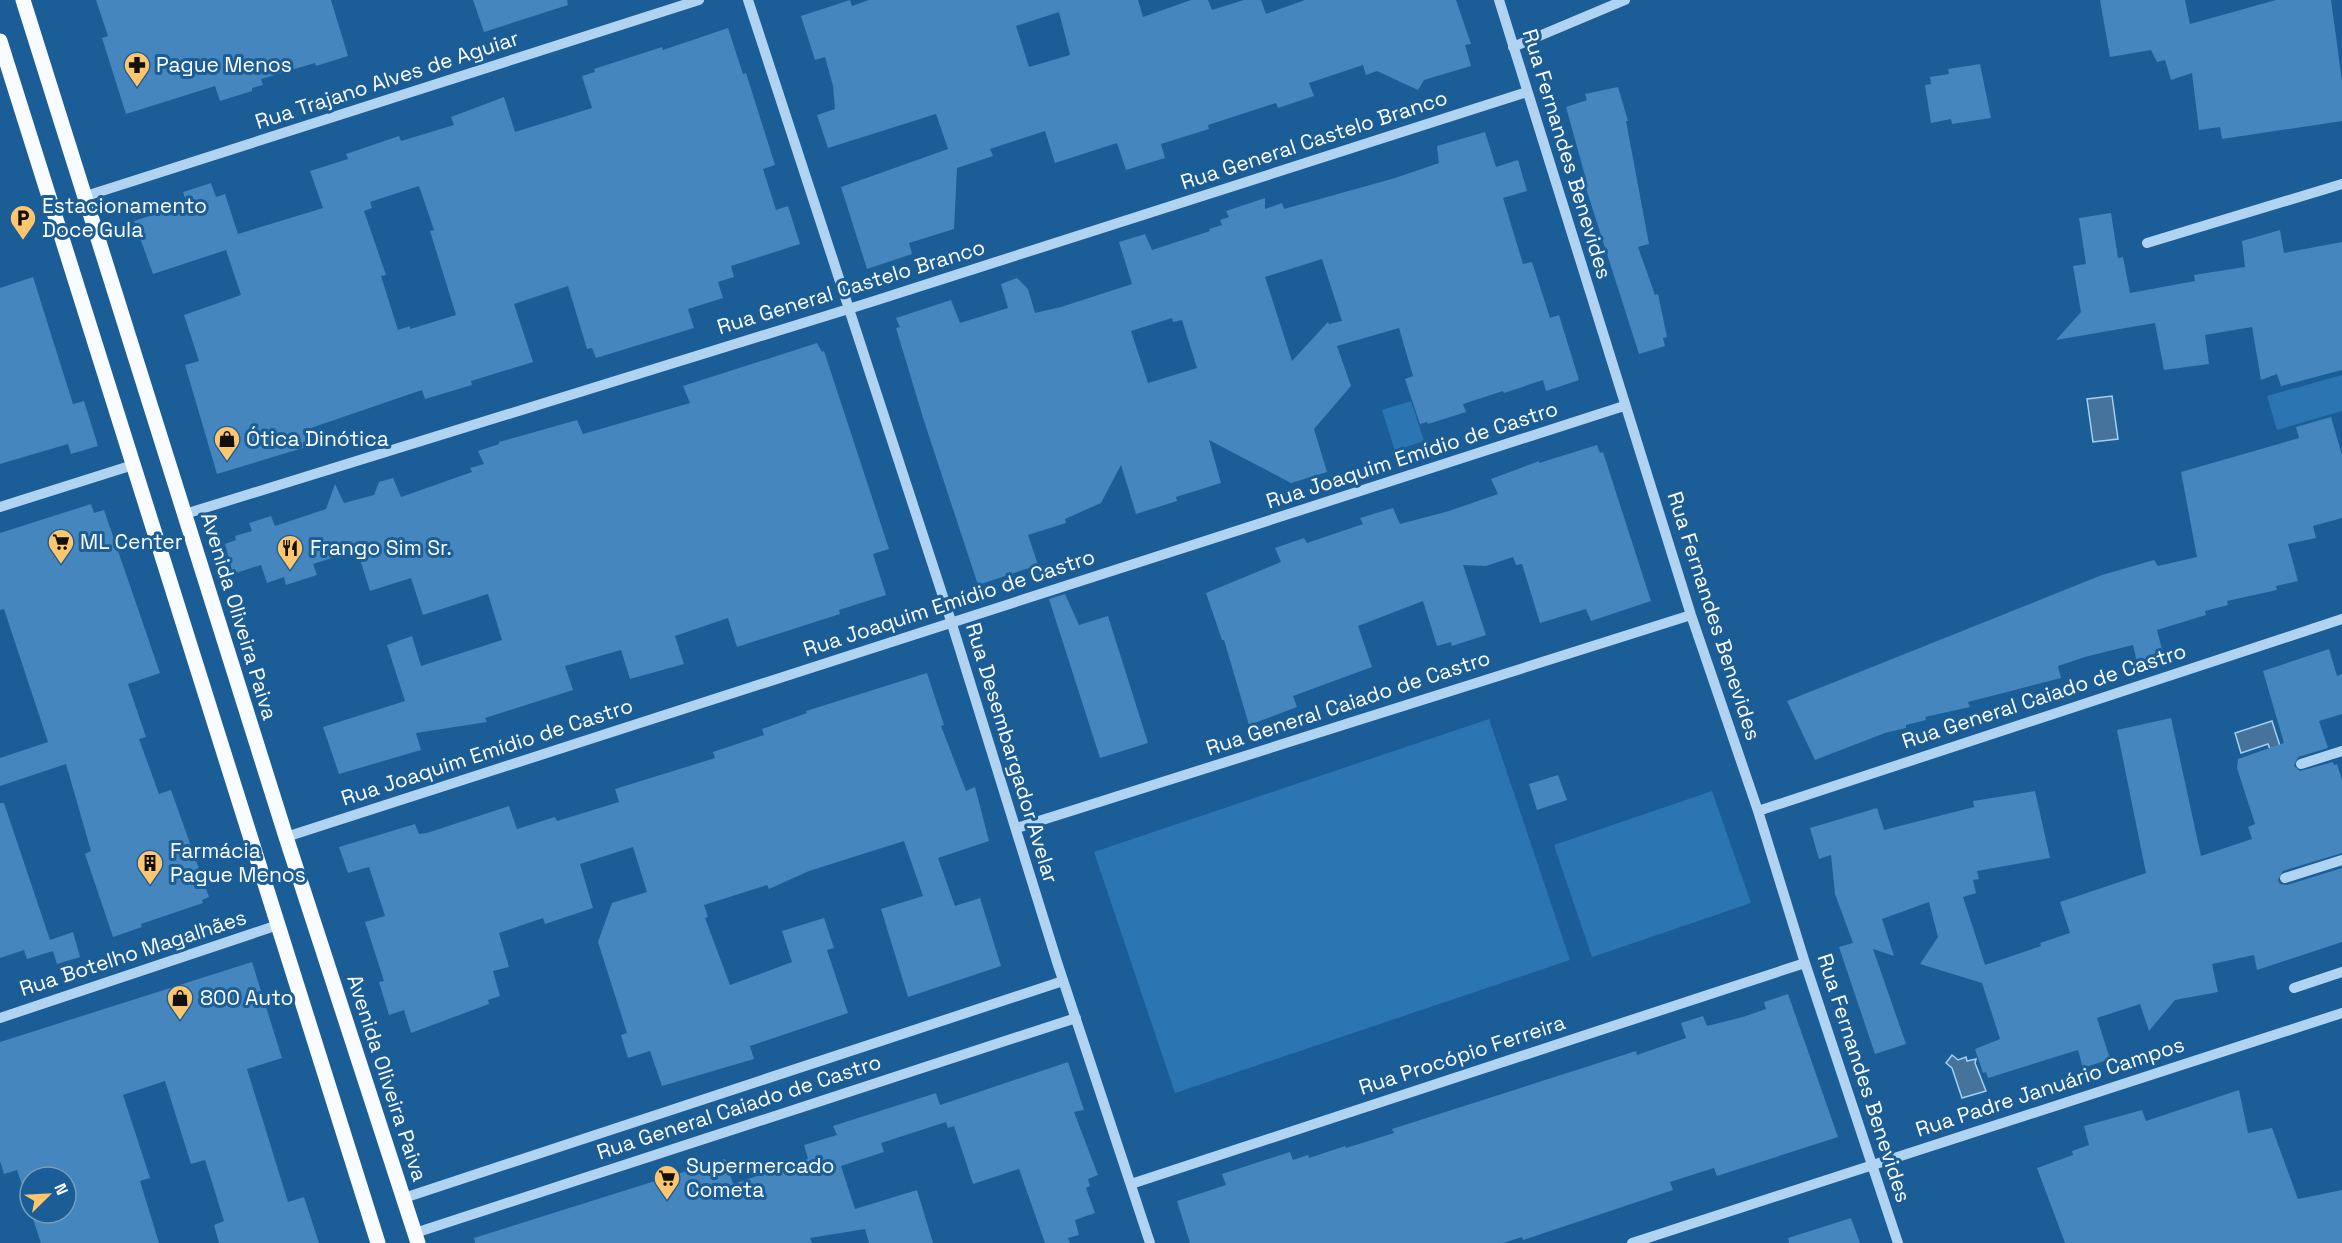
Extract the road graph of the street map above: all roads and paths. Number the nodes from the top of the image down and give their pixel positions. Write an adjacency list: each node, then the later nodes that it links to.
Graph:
1 (23, 0): 10 (main road, Avenida Oliveira Paiva)
2 (699, 0): 10 (street, Rua Trajano Alves de Aguiar)
3 (748, 0): 12 (street, Rua Desembargador Avelar)
4 (1499, 0): 7 (street, Rua Fernandes Benevides)
5 (1625, 0): 7 (street)
6 (0, 41): 14 (main road)
7 (1513, 47): 8 (street, Rua Fernandes Benevides)
8 (1527, 92): 12 (street, Rua General Castelo Branco); 13 (street, Rua Fernandes Benevides)
9 (2342, 184): 11 (street)
10 (86, 196): 16 (main road, Avenida Oliveira Paiva)
11 (2147, 243)
12 (849, 309): 16 (street, Rua General Castelo Branco); 19 (street, Rua Desembargador Avelar)
13 (1624, 406): 17 (street, Rua Fernandes Benevides); 19 (street, Rua Joaquim Emídio de Castro)
14 (133, 465): 15 (street); 27 (main road)
15 (0, 507)
16 (185, 514): 24 (main road, Avenida Oliveira Paiva)
17 (1691, 615): 22 (street, Rua Fernandes Benevides); 23 (street, Rua General Caiado de Castro)
18 (2342, 619): 22 (street, Rua General Caiado de Castro)
19 (951, 621): 23 (street, Rua Desembargador Avelar); 24 (street, Rua Joaquim Emídio de Castro)
20 (2342, 751): 21 (street)
21 (2301, 764)
22 (1758, 811): 28 (street, Rua Fernandes Benevides)
23 (1017, 828): 30 (street, Rua Desembargador Avelar)
24 (286, 837): 37 (main road, Avenida Oliveira Paiva)
25 (2342, 860): 26 (street)
26 (2285, 878)
27 (278, 925): 33 (street, Rua Botelho Magalhães); 39 (main road)
28 (1805, 963): 35 (street, Rua Fernandes Benevides); 36 (street, Rua Procópio Ferreira)
29 (2342, 972): 31 (street)
30 (1063, 981): 34 (street, Rua Desembargador Avelar); 37 (street, Rua General Caiado de Castro)
31 (2294, 988)
32 (2342, 1013): 35 (street, Rua Padre Januário Campos)
33 (0, 1018)
34 (1076, 1018): 36 (street, Rua Desembargador Avelar); 38 (street, Rua General Caiado de Castro)
35 (1874, 1165): 41 (street, Rua Padre Januário Campos); 42 (street, Rua Fernandes Benevides)
36 (1131, 1184): 40 (street, Rua Desembargador Avelar)
37 (404, 1198): 38 (main road, Avenida Oliveira Paiva)
38 (417, 1238)
39 (378, 1243)
40 (1150, 1243)
41 (1632, 1243)
42 (1898, 1243)

